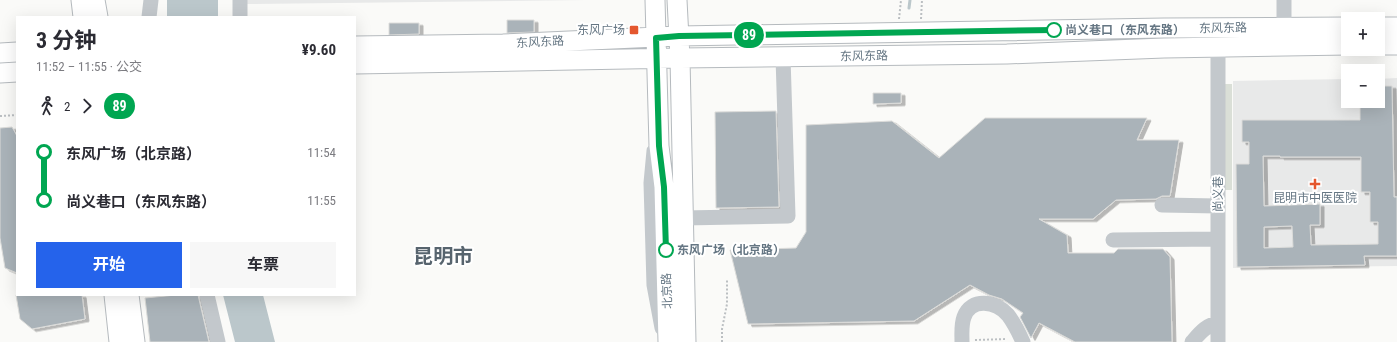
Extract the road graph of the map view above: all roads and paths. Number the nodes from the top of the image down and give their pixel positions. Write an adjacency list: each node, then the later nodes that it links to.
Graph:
1 (81, 0): 8 (main road)
2 (95, 0): 9 (main road)
3 (151, 0): 10 (street)
4 (240, 0): 11 (street)
5 (655, 0): 17 (main road, 北京路)
6 (677, 0): 16 (main road, 北京路)
7 (1284, 0): 12 (street)
8 (83, 16)
9 (98, 16)
10 (149, 16)
11 (240, 16)
12 (1284, 27): 13 (main road, 东风东路); 16 (main road, 东风东路)
13 (1341, 27)
14 (1385, 27): 15 (main road)
15 (1397, 27)
16 (679, 36): 17 (main road, 东风东路); 26 (main road, 北京路)
17 (656, 38): 21 (main road, 东风东路); 27 (main road, 北京路)
18 (1341, 45): 22 (main road, 东风东路)
19 (1385, 45): 20 (main road)
20 (1397, 45)
21 (356, 46)
22 (1218, 47): 25 (main road, 东风东路); 35 (street, 尚义巷)
23 (16, 52): 24 (main road)
24 (0, 53)
25 (783, 57): 26 (main road, 东风东路); 36 (street)
26 (680, 58): 27 (main road, 东风东路); 36 (main road, 北京路)
27 (657, 59): 28 (main road, 东风东路); 31 (main road, 北京路)
28 (356, 64)
29 (16, 72): 30 (main road)
30 (0, 73)
31 (658, 112): 49 (street); 50 (main road, 北京路)
32 (16, 115): 33 (path)
33 (0, 116)
34 (1162, 205): 35 (street)
35 (1218, 206): 37 (street, 尚义巷)
36 (683, 218): 51 (main road, 北京路)
37 (1218, 239): 38 (street); 43 (street, 尚义巷)
38 (1113, 240)
39 (727, 279): 52 (path)
40 (114, 296): 46 (main road)
41 (129, 296): 47 (main road)
42 (207, 296): 48 (street)
43 (1218, 323): 54 (street); 55 (street, 尚义巷)
44 (1004, 340): 45 (path)
45 (968, 341): 53 (street)
46 (119, 342)
47 (135, 342)
48 (218, 342)
49 (664, 342)
50 (668, 342)
51 (686, 342)
52 (722, 342)
53 (1023, 342)
54 (1192, 342)
55 (1218, 342)

